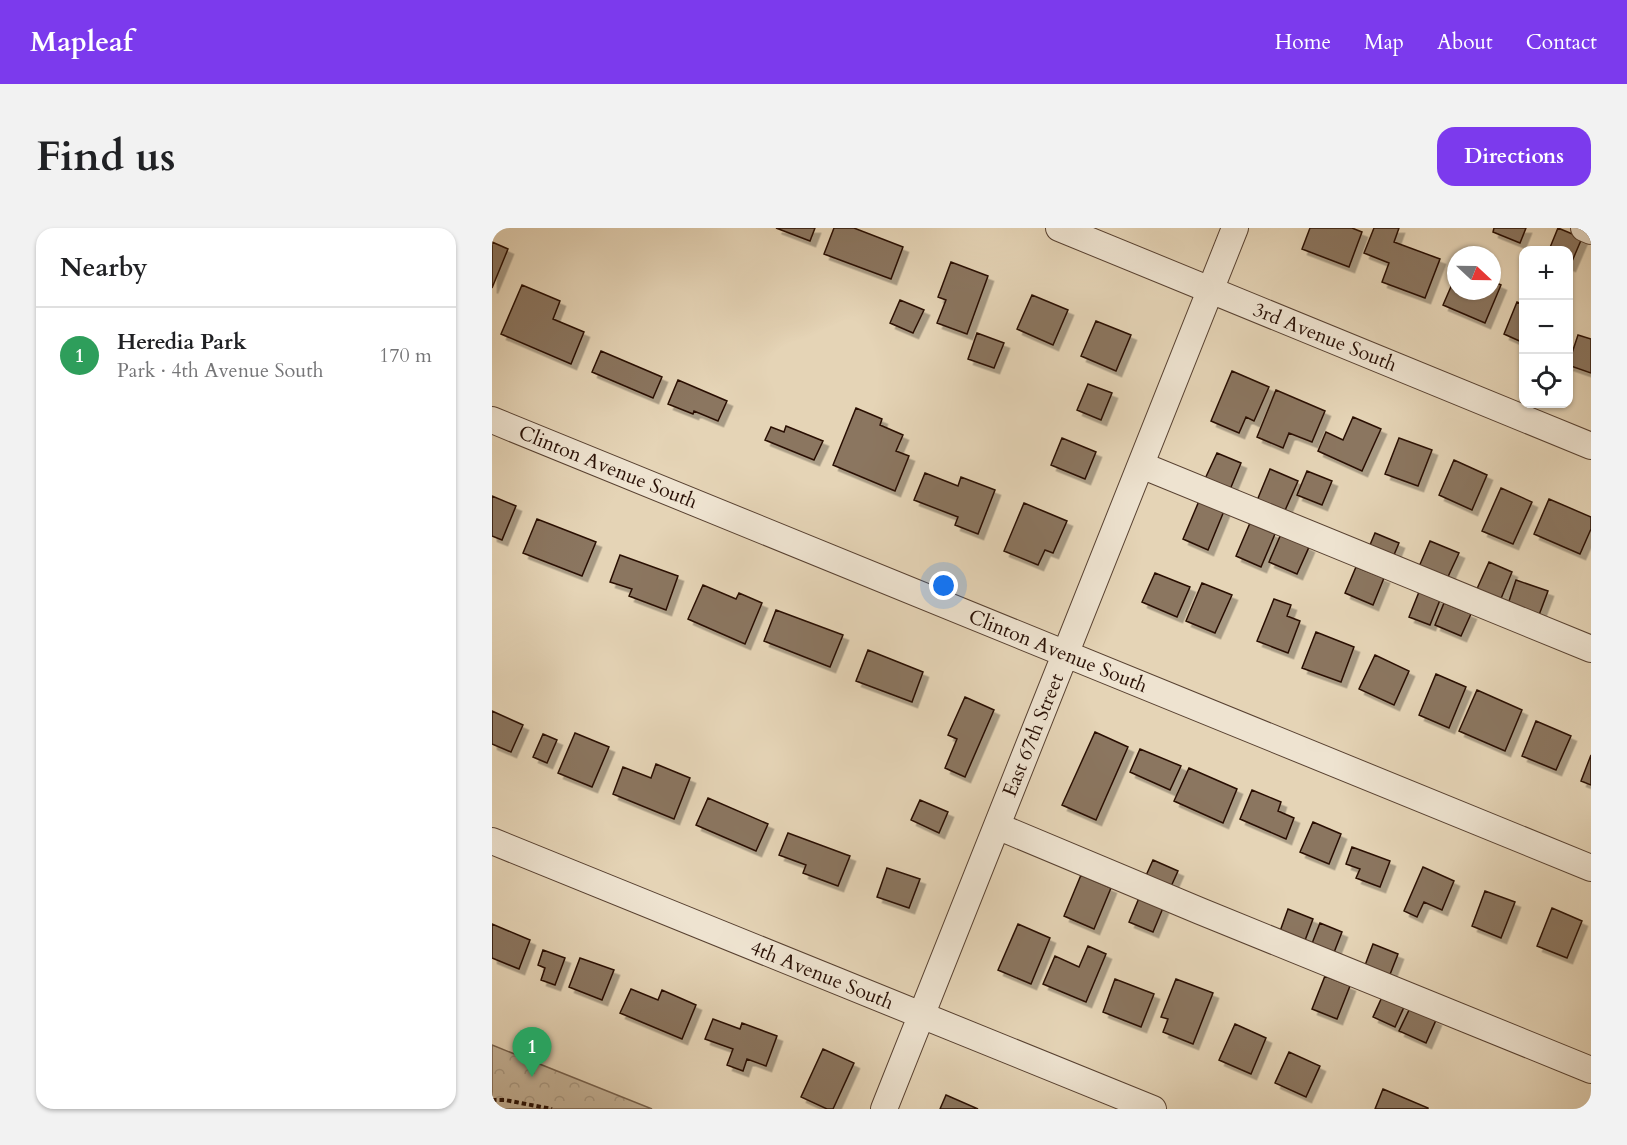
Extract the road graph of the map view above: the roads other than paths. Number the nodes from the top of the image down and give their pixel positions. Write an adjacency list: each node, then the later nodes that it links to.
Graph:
1 (1059, 228): 5 (street, 3rd Avenue South)
2 (1235, 228): 5 (street, East 67th Street)
3 (1584, 228): 4 (street)
4 (1591, 231)
5 (1210, 290): 7 (street, 3rd Avenue South); 8 (street, East 67th Street)
6 (492, 420): 10 (street, Clinton Avenue South)
7 (1591, 446)
8 (1141, 465): 9 (street); 10 (street, East 67th Street)
9 (1591, 649)
10 (1065, 653): 11 (street, East 67th Street); 13 (street, Clinton Avenue South)
11 (997, 826): 14 (street, East 67th Street); 15 (street)
12 (492, 841): 14 (street, 4th Avenue South)
13 (1591, 868)
14 (921, 1015): 16 (street, East 67th Street); 17 (street, 4th Avenue South)
15 (1591, 1070)
16 (884, 1109)
17 (1153, 1109)

